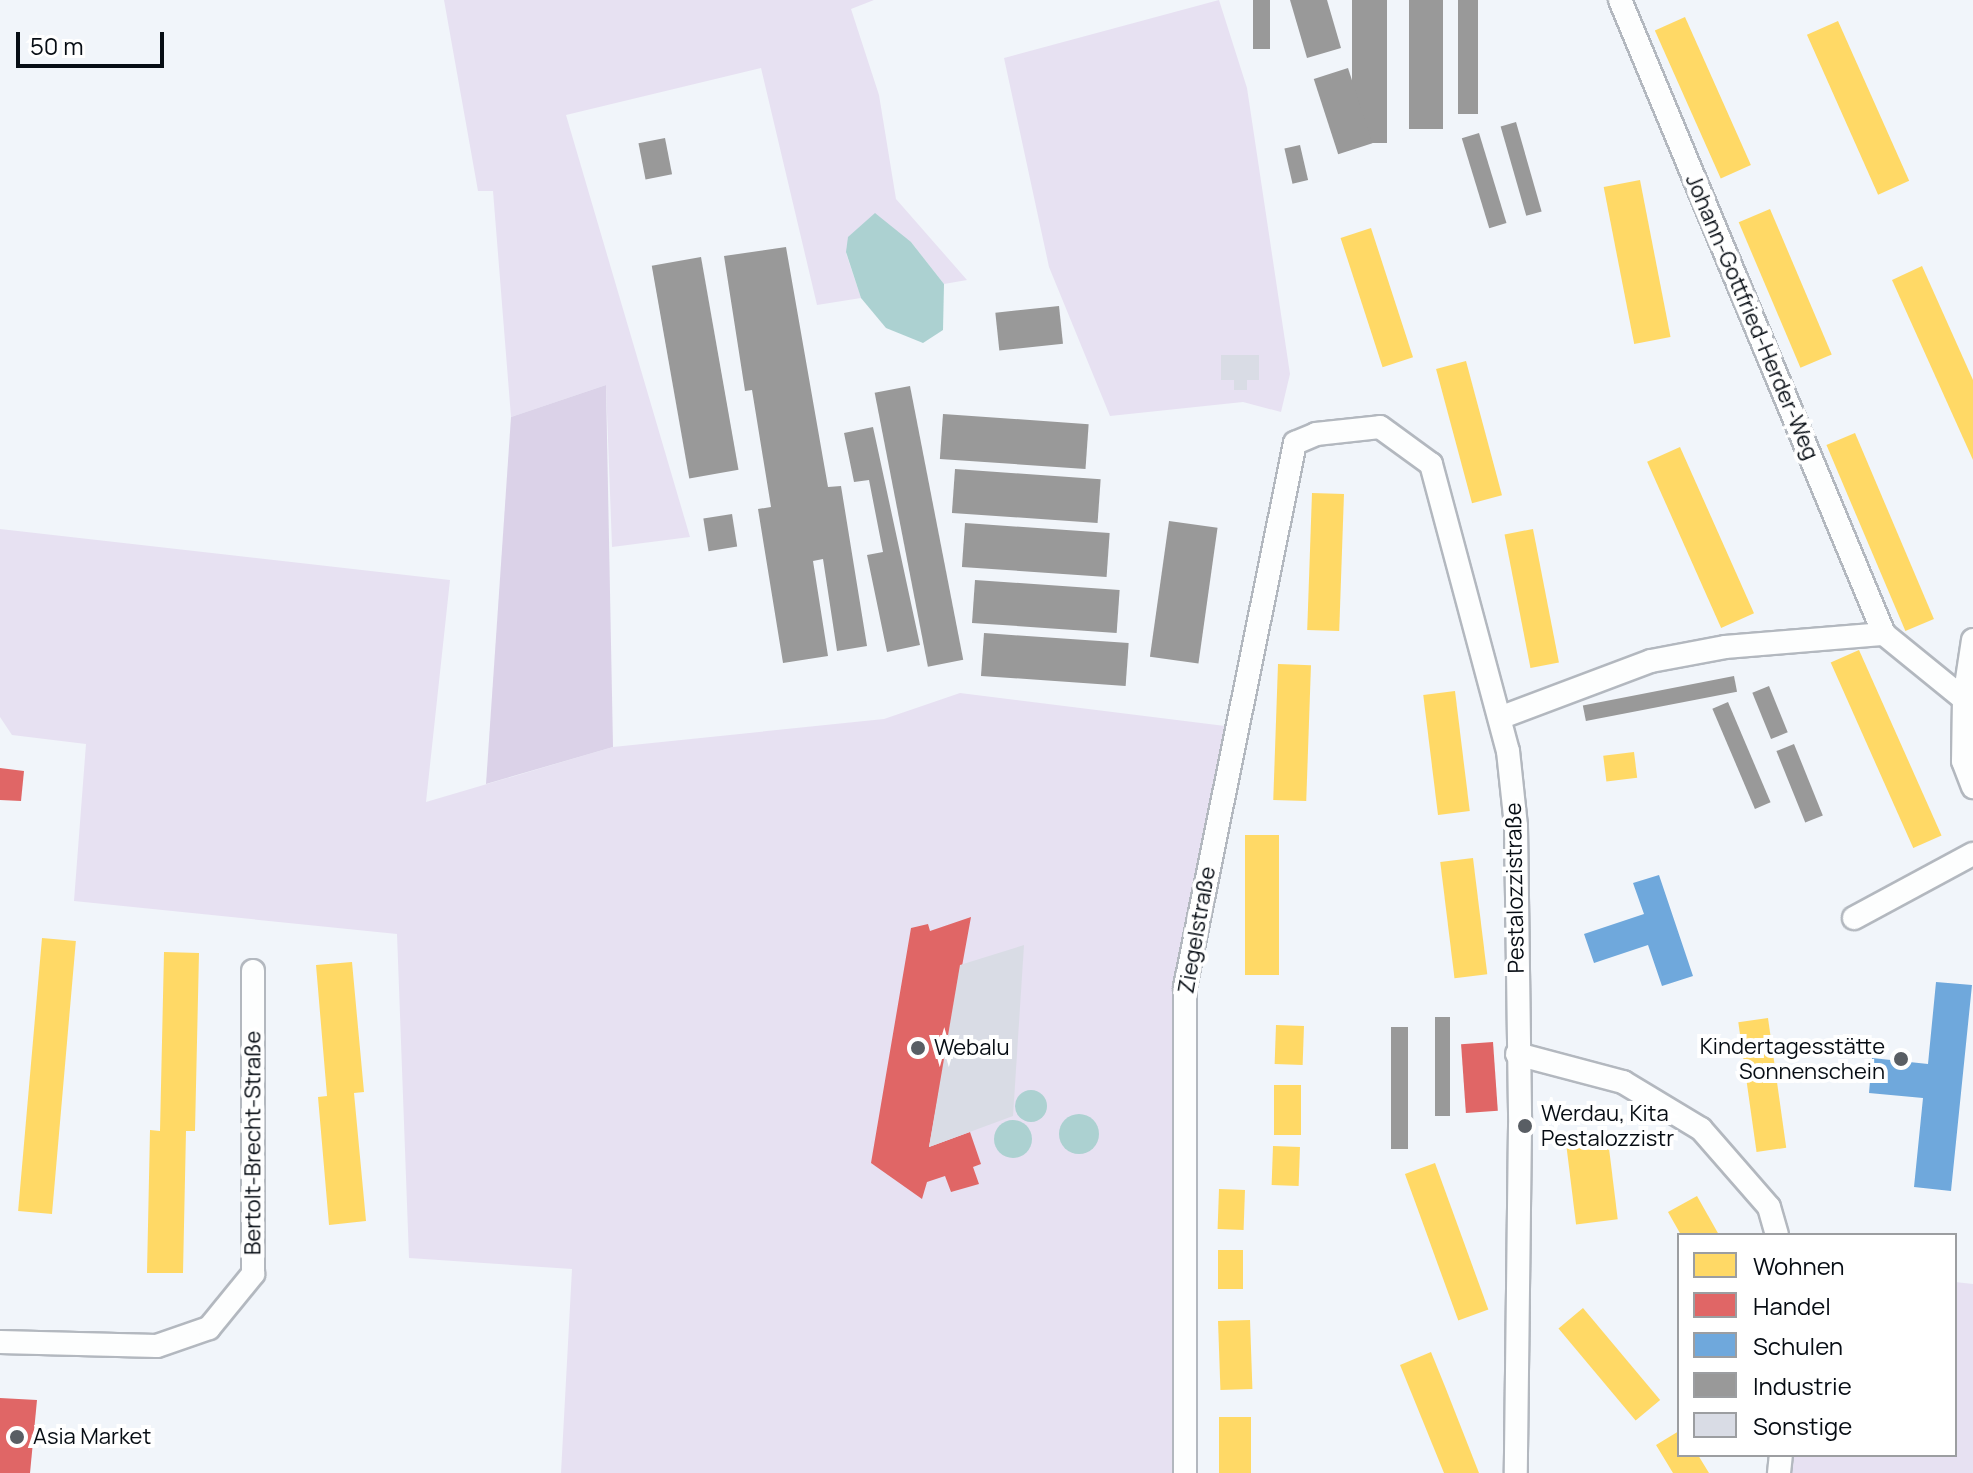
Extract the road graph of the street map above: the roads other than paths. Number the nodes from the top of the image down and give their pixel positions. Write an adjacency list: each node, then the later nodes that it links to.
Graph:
1 (1620, 0): 3 (street, Johann-Gottfried-Herder-Weg)
2 (1295, 443): 6 (street, Pestalozzistraße); 14 (street, Ziegelstraße)
3 (1884, 634): 5 (street); 6 (street)
4 (1973, 640): 5 (street)
5 (1964, 699): 7 (street)
6 (1502, 717): 11 (street, Pestalozzistraße)
7 (1973, 787)
8 (1973, 854): 9 (street)
9 (1854, 918)
10 (253, 971): 13 (street, Bertolt-Brecht-Straße)
11 (1517, 1054): 12 (street); 15 (street, Pestalozzistraße)
12 (1776, 1233)
13 (0, 1342)
14 (1185, 1473)
15 (1516, 1473)

